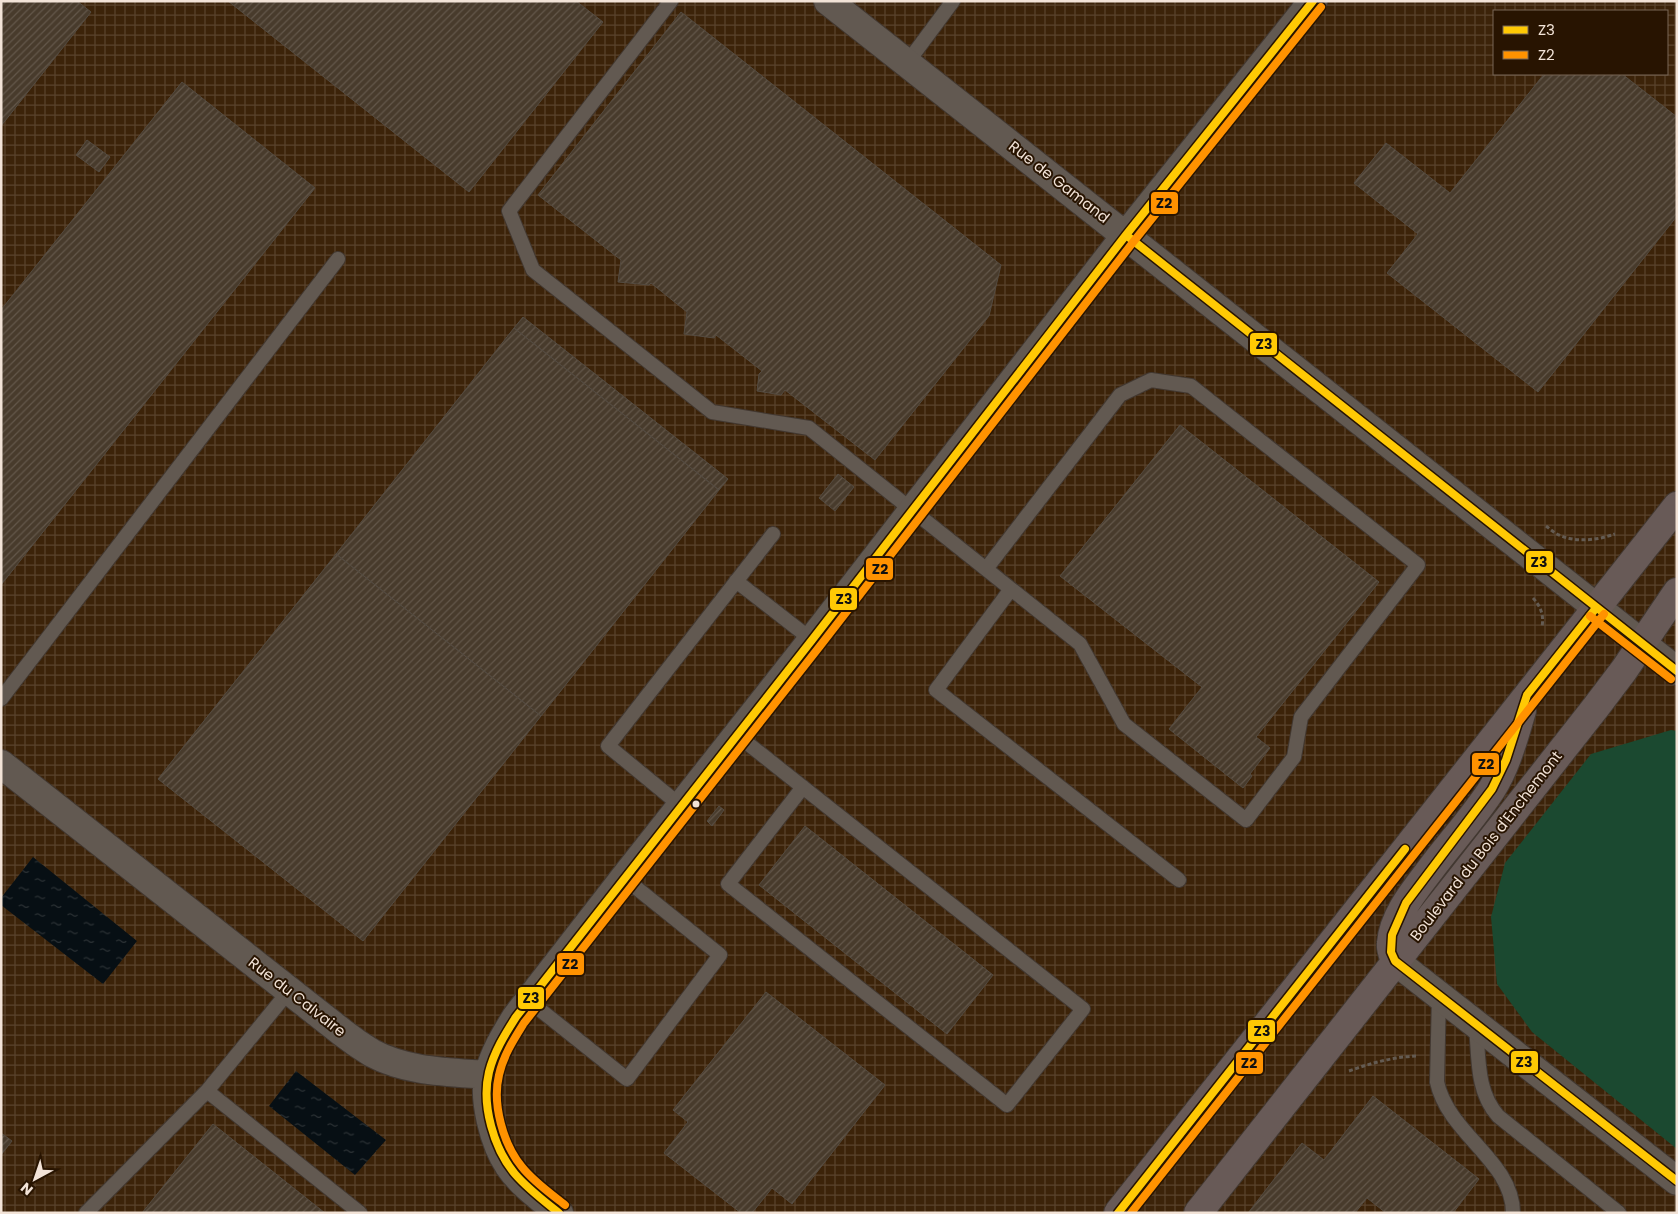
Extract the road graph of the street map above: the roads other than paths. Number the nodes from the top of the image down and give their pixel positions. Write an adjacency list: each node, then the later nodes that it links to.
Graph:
1 (671, 1): 9 (lane)
2 (828, 1): 5 (street, Rue de Gamand)
3 (953, 1): 5 (lane)
4 (1313, 1): 6 (street)
5 (907, 63): 6 (street, Rue de Gamand)
6 (1126, 235): 9 (street); 15 (street, Rue de Gamand)
7 (338, 259): 20 (lane)
8 (1677, 506): 15 (main road)
9 (913, 511): 11 (lane); 16 (street)
10 (773, 534): 12 (lane)
11 (986, 569): 13 (lane); 13 (lane)
12 (736, 581): 16 (lane); 24 (lane)
13 (1011, 589): 26 (lane)
14 (1677, 592): 17 (main road, Boulevard du Bois d'Enchemont)
15 (1596, 608): 17 (street, Rue de Gamand); 19 (main road)
16 (812, 640): 21 (street)
17 (1642, 644): 18 (street, Rue de Gamand); 27 (main road, Boulevard du Bois d'Enchemont)
18 (1677, 671)
19 (1527, 695): 27 (main road); 38 (main road)
20 (1, 699)
21 (738, 735): 23 (lane); 24 (street)
22 (1, 764): 28 (street, Rue du Calvaire)
23 (803, 787): 23 (lane)
24 (681, 806): 25 (street)
25 (624, 878): 30 (street); 30 (lane)
26 (1180, 880)
27 (1395, 961): 29 (street); 39 (main road, Boulevard du Bois d'Enchemont)
28 (289, 991): 32 (street, Rue du Calvaire); 33 (lane)
29 (1438, 996): 31 (street); 40 (lane)
30 (529, 1001): 32 (street)
31 (1476, 1025): 34 (street); 41 (lane)
32 (488, 1075): 37 (street)
33 (207, 1091): 35 (lane); 36 (lane)
34 (1677, 1182)
35 (86, 1213)
36 (360, 1213)
37 (559, 1213)
38 (1118, 1213)
39 (1198, 1213)
40 (1513, 1213)
41 (1619, 1213)

